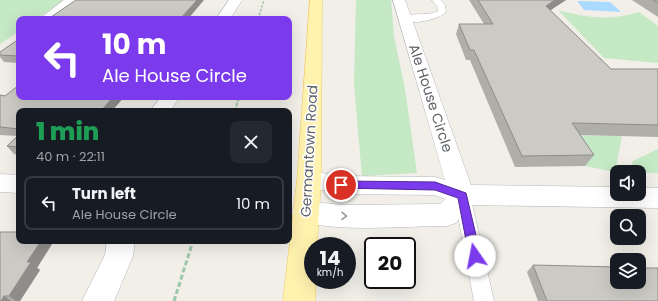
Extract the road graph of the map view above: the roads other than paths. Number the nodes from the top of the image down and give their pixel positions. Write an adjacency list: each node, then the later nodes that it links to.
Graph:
1 (73, 0): 6 (street)
2 (236, 0): 7 (street)
3 (316, 0): 10 (main road, Germantown Road)
4 (436, 0): 5 (lane)
5 (402, 10): 13 (street, Ale House Circle)
6 (50, 16)
7 (225, 16)
8 (169, 100): 9 (street)
9 (162, 108)
10 (309, 180): 13 (street); 15 (main road, Germantown Road)
11 (0, 183): 12 (street)
12 (16, 184)
13 (462, 196): 14 (street); 15 (street, one-way to 13); 19 (lane, Ale House Circle)
14 (658, 198)
15 (305, 212): 18 (main road, Germantown Road)
16 (121, 244): 17 (street)
17 (98, 301)
18 (298, 301)
19 (484, 301)

